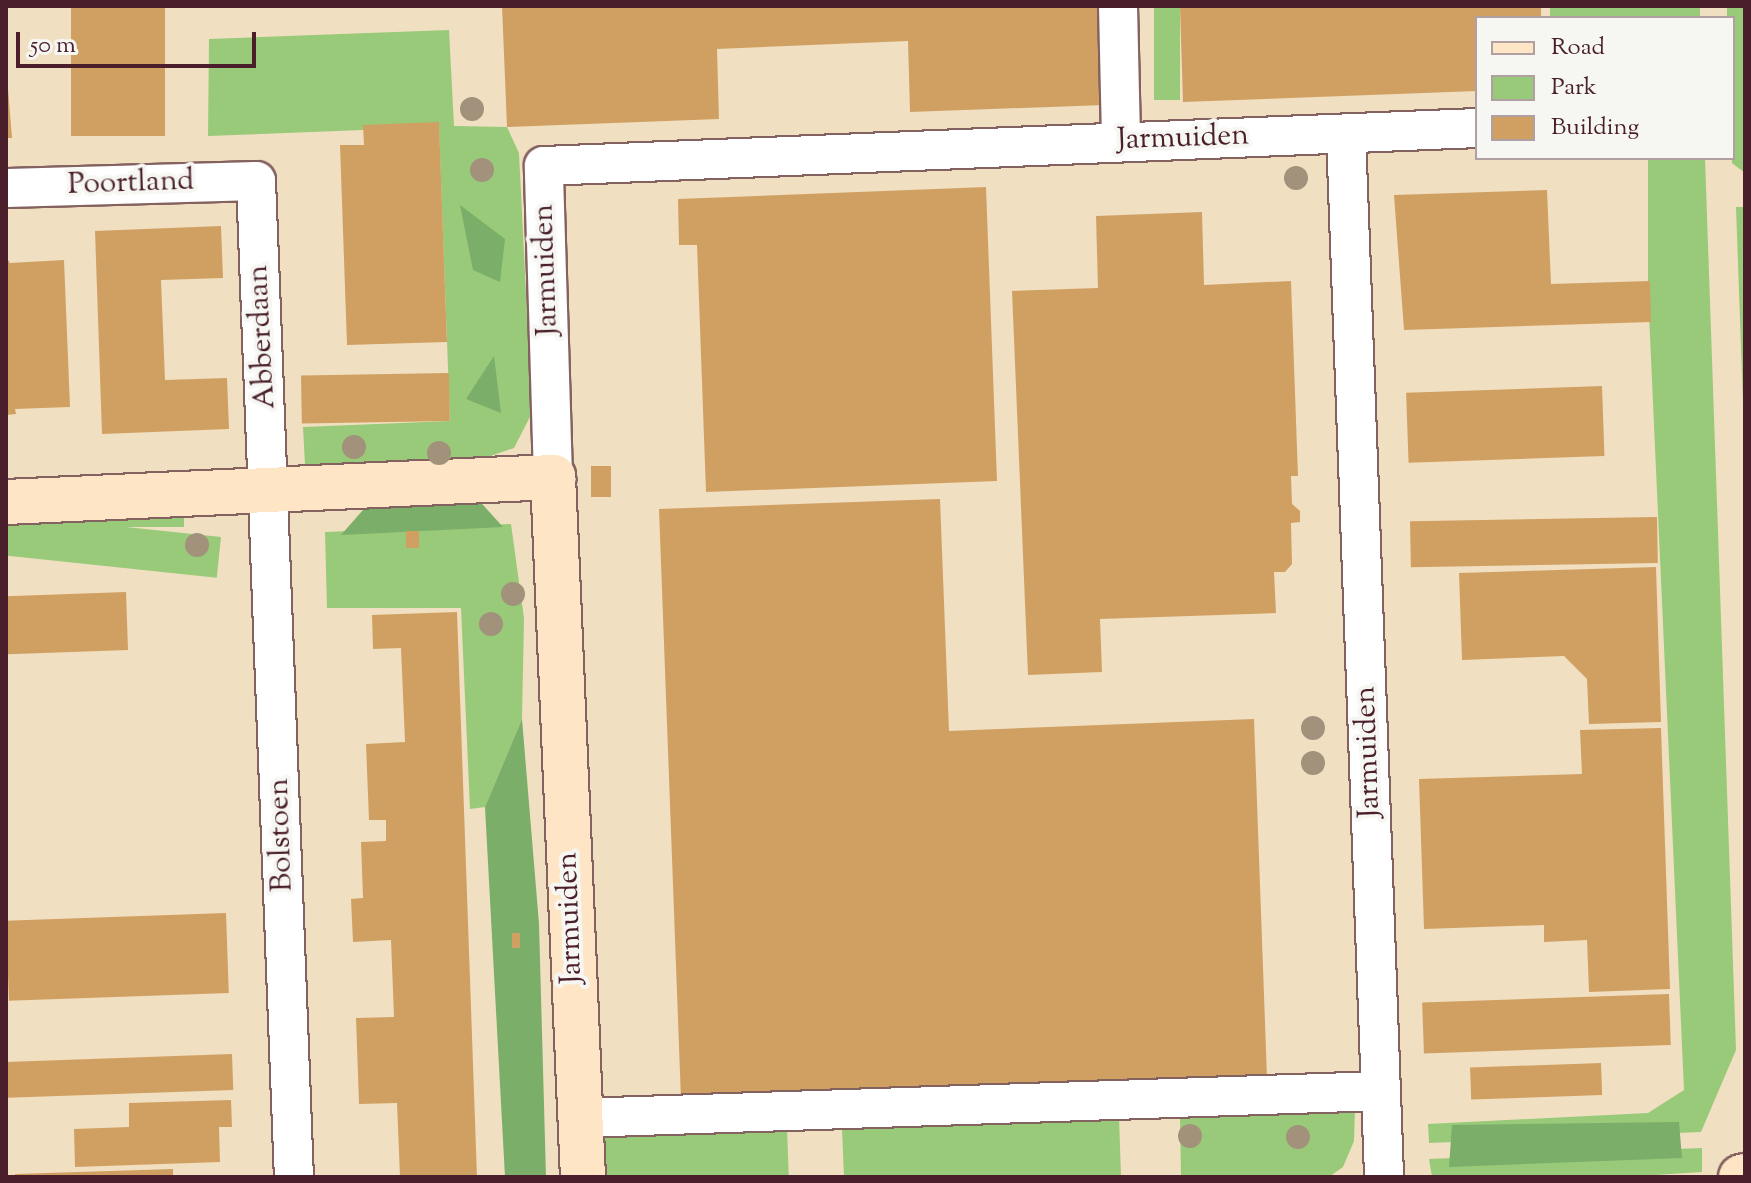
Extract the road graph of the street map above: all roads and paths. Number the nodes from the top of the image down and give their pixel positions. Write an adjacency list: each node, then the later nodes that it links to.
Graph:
1 (1118, 6): 4 (street)
2 (1475, 128): 3 (street, Jarmuiden)
3 (1346, 134): 4 (street, Jarmuiden); 10 (street, Jarmuiden)
4 (1121, 141): 7 (street, Jarmuiden)
5 (256, 181): 6 (street, Poortland); 8 (street, Abberdaan)
6 (6, 188)
7 (553, 477): 8 (main road); 11 (main road, Jarmuiden)
8 (271, 493): 9 (main road); 12 (street, Bolstoen)
9 (6, 502)
10 (1381, 1091): 11 (street); 14 (street, Jarmuiden)
11 (580, 1118): 13 (main road, Jarmuiden)
12 (294, 1177)
13 (583, 1177)
14 (1384, 1177)

